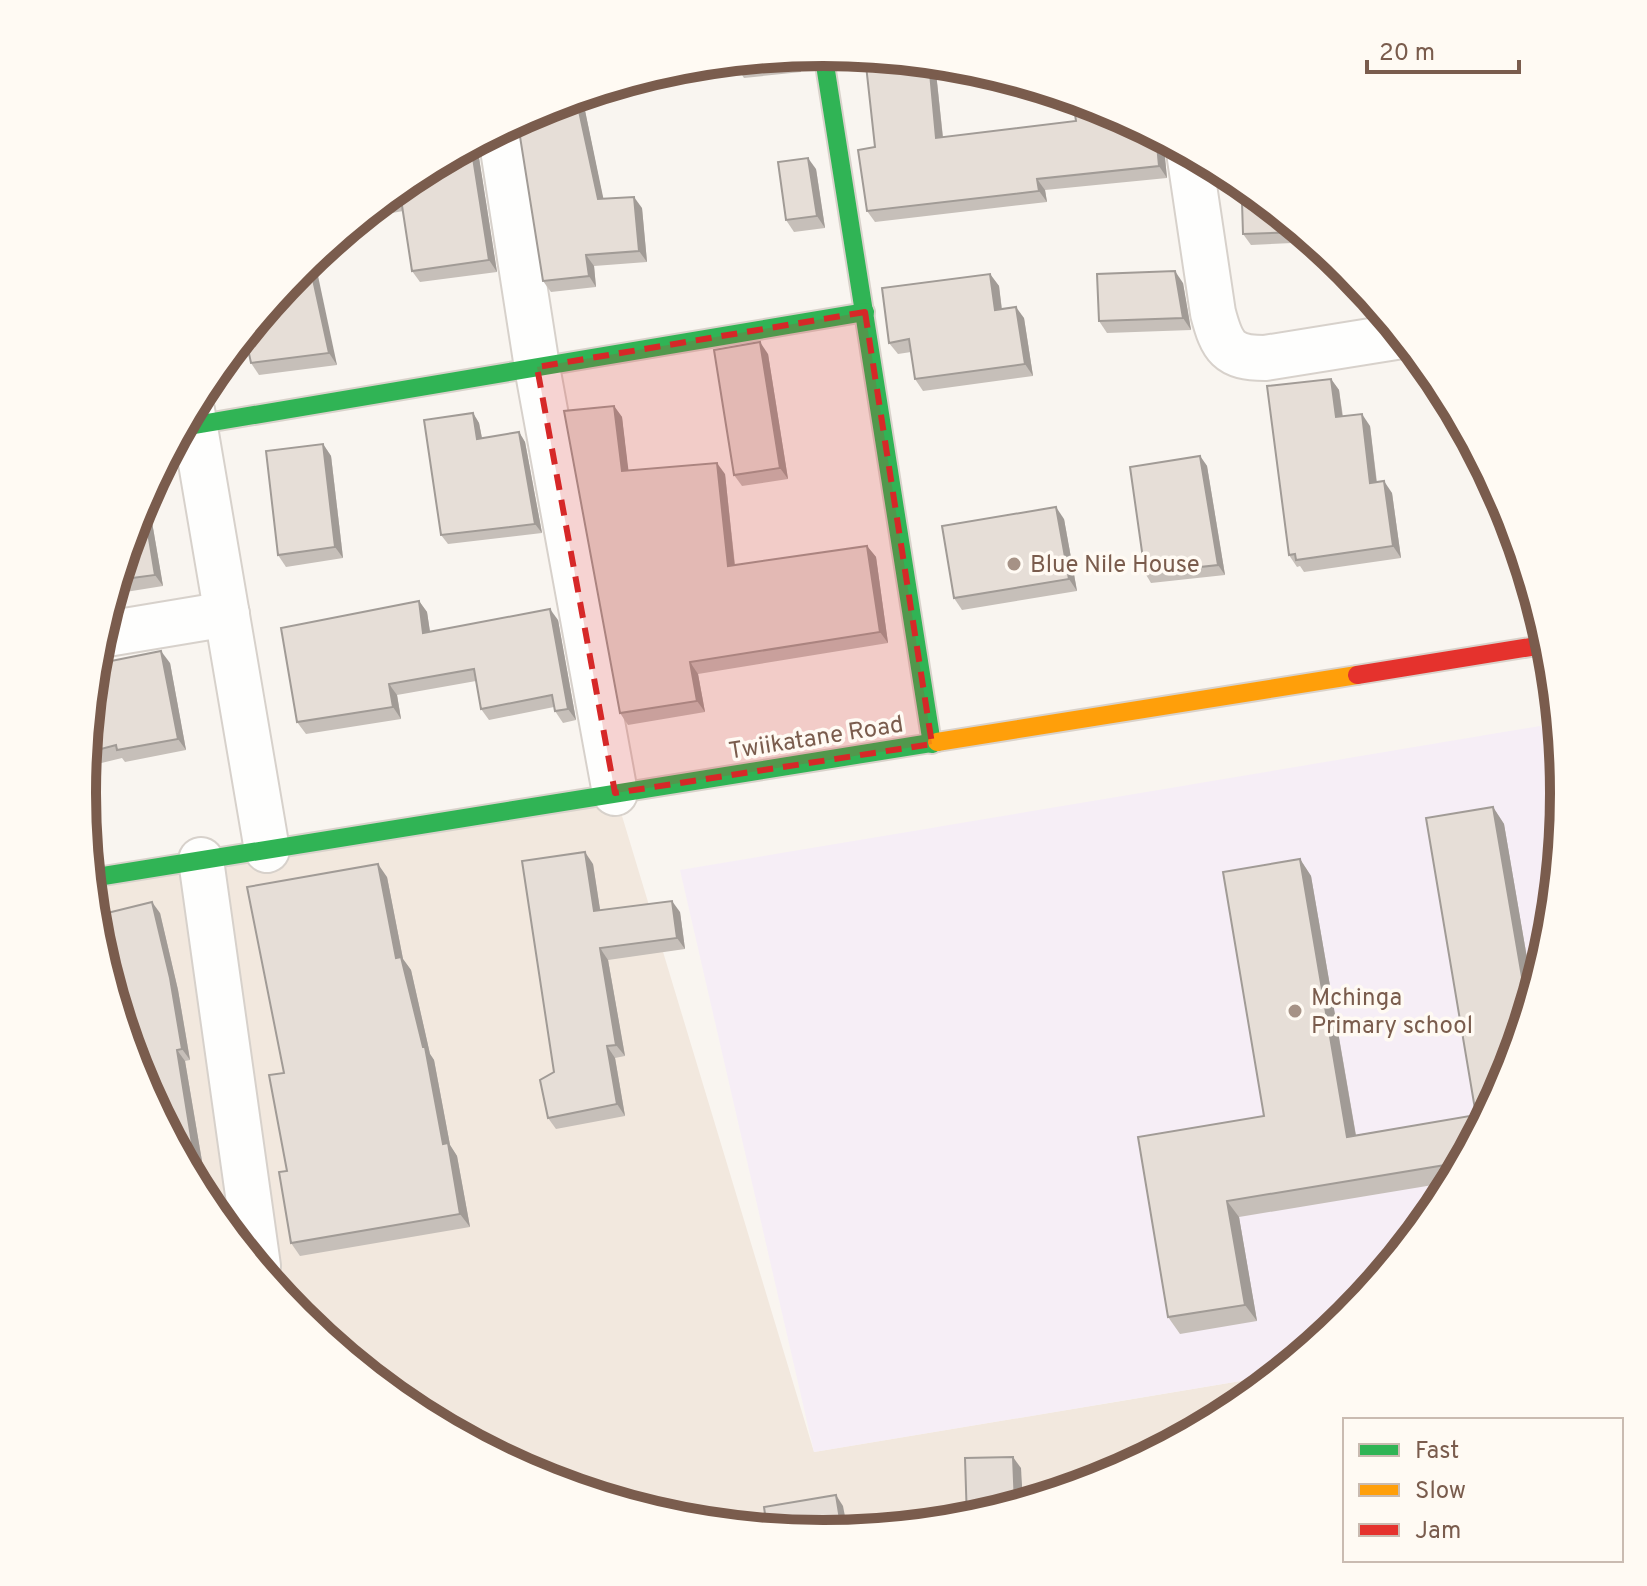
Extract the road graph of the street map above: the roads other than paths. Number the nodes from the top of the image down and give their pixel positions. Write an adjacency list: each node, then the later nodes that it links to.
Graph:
1 (825, 66): 4 (main road)
2 (502, 141): 6 (street)
3 (1191, 166): 5 (street)
4 (865, 312): 6 (main road); 12 (main road)
5 (1390, 338)
6 (537, 367): 7 (main road); 13 (street)
7 (202, 416)
8 (196, 426): 9 (street)
9 (227, 614): 10 (street); 14 (street)
10 (114, 633)
11 (1536, 646): 12 (main road, Twiikatane Road)
12 (932, 744): 13 (main road, Twiikatane Road)
13 (615, 793): 14 (main road, Twiikatane Road)
14 (267, 850): 15 (main road, Twiikatane Road)
15 (201, 860): 16 (main road, Twiikatane Road); 17 (street)
16 (102, 876)
17 (255, 1246)

